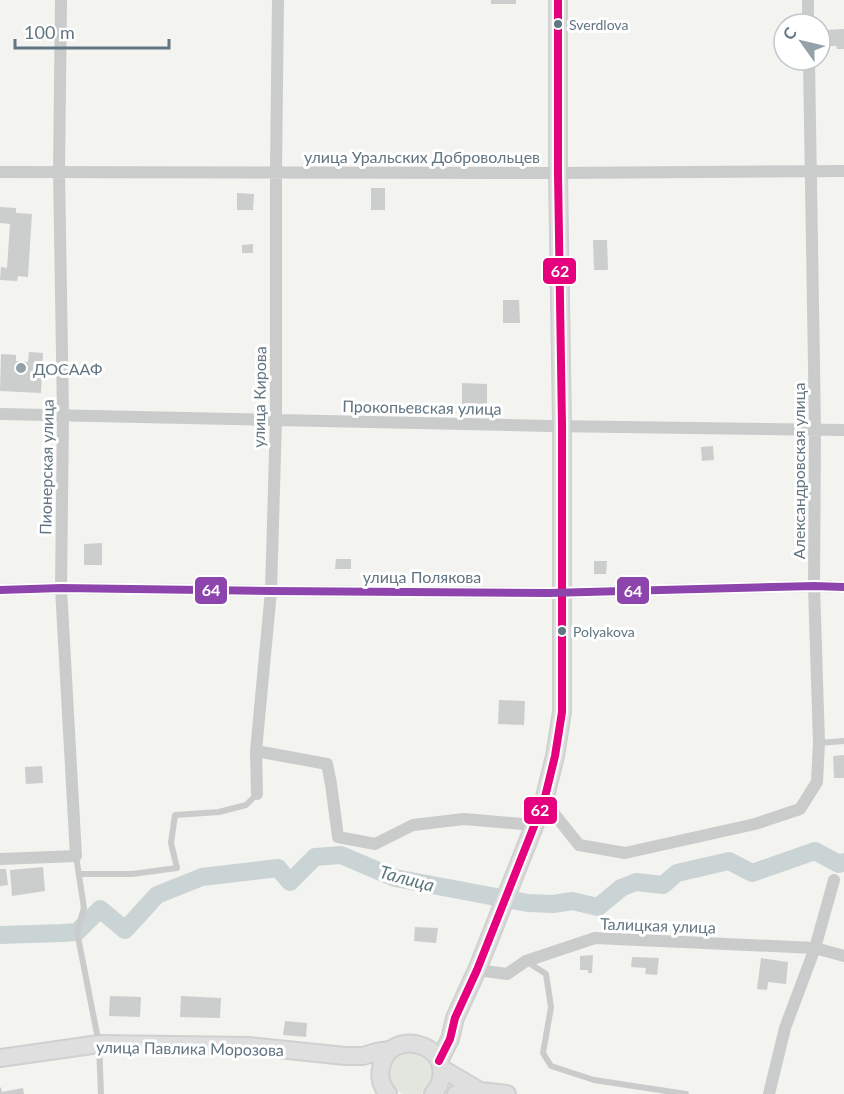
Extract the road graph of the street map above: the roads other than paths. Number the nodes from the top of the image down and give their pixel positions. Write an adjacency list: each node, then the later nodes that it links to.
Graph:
1 (61, 0): 5 (street, Пионерская улица)
2 (278, 0): 6 (street, улица Кирова)
3 (558, 0): 10 (main road)
4 (809, 72): 9 (street, Александровская улица)
5 (59, 171): 6 (street, улица Уральских Добровольцев); 8 (street, улица Уральских Добровольцев); 12 (street, Пионерская улица)
6 (276, 171): 10 (street, улица Уральских Добровольцев); 13 (street, улица Кирова)
7 (844, 171): 9 (street, улица Уральских Добровольцев)
8 (0, 172)
9 (812, 172): 10 (street, улица Уральских Добровольцев); 15 (street, Александровская улица)
10 (558, 173): 14 (main road)
11 (0, 414): 12 (street, Прокопьевская улица)
12 (63, 416): 13 (street, Прокопьевская улица); 19 (street, Пионерская улица)
13 (276, 420): 14 (street, Прокопьевская улица); 21 (street, улица Кирова)
14 (562, 426): 15 (street, Прокопьевская улица); 22 (main road)
15 (815, 429): 16 (street, Прокопьевская улица); 17 (street, Александровская улица)
16 (844, 430)
17 (814, 586): 18 (street, улица Полякова); 22 (street, улица Полякова); 24 (street, Александровская улица)
18 (844, 587)
19 (61, 588): 20 (street, улица Полякова); 21 (street, улица Полякова); 29 (street, Пионерская улица)
20 (0, 590)
21 (271, 591): 22 (street, улица Полякова); 25 (street, улица Кирова)
22 (562, 593): 27 (main road)
23 (844, 741): 24 (lane)
24 (819, 743): 27 (street, Александровская улица)
25 (256, 751): 26 (street, улица Кирова); 28 (street)
26 (257, 794): 31 (lane)
27 (544, 801): 28 (main road)
28 (534, 825): 36 (main road)
29 (76, 856): 30 (street); 31 (lane, Пионерская улица)
30 (0, 859)
31 (79, 874): 38 (lane, Пионерская улица)
32 (834, 880): 33 (street)
33 (815, 948): 34 (street, Талицкая улица); 35 (street, Талицкая улица); 51 (street)
34 (844, 956)
35 (526, 961): 36 (street, Талицкая улица); 50 (lane)
36 (477, 970): 37 (main road)
37 (455, 1018): 39 (main road); 43 (main road)
38 (99, 1044): 41 (main road, улица Павлика Морозова); 42 (main road, улица Павлика Морозова); 46 (lane)
39 (419, 1044): 40 (main road); 43 (main road)
40 (390, 1050): 41 (main road); 44 (main road)
41 (345, 1056): 44 (main road)
42 (0, 1058)
43 (440, 1065): 45 (main road); 47 (main road)
44 (385, 1089)
45 (480, 1091): 48 (main road); 49 (main road)
46 (101, 1094)
47 (433, 1094)
48 (456, 1094)
49 (507, 1094)
50 (686, 1094)
51 (769, 1094)

